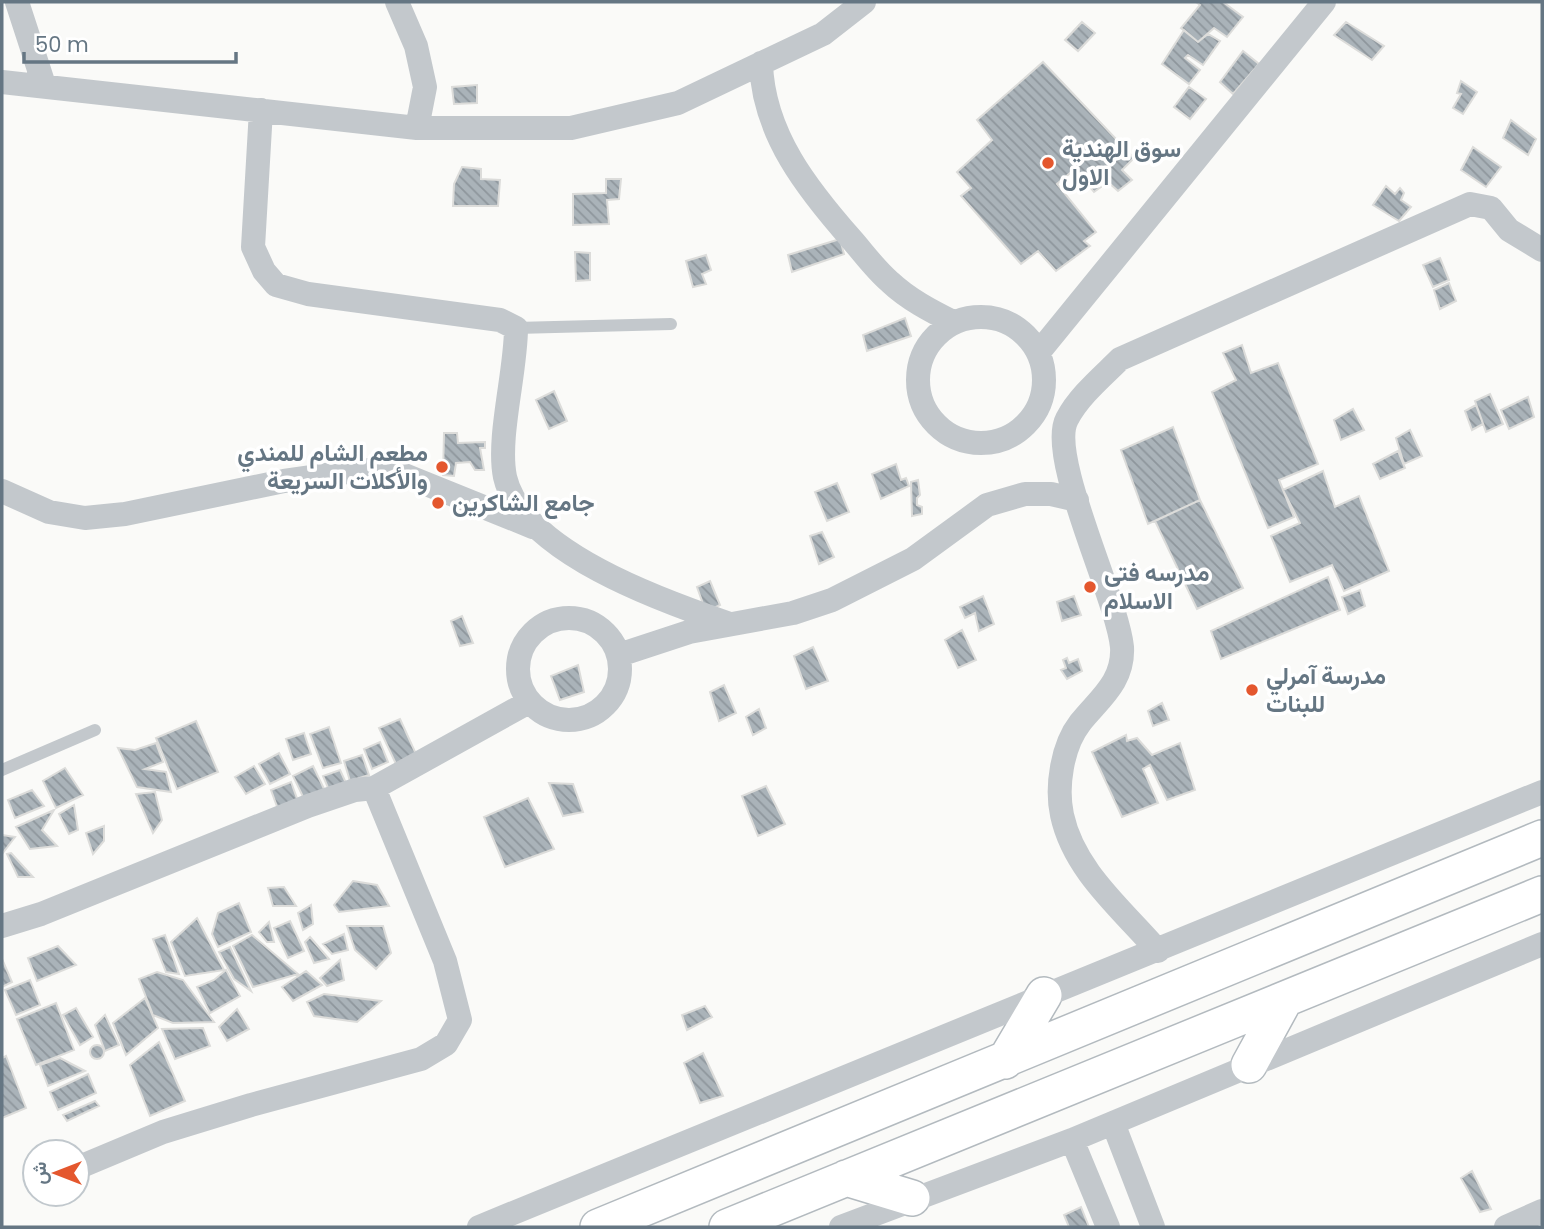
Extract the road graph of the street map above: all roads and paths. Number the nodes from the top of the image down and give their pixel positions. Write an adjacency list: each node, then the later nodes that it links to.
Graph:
1 (17, 2): 7 (street)
2 (397, 2): 9 (street)
3 (1324, 2): 14 (street)
4 (859, 4): 5 (street)
5 (761, 63): 9 (street); 11 (street)
6 (2, 82): 7 (street)
7 (44, 85): 8 (street)
8 (261, 110): 9 (street); 13 (street)
9 (417, 128)
10 (1542, 250): 16 (street)
11 (953, 322): 14 (street); 15 (street)
12 (671, 324): 13 (lane)
13 (516, 328): 19 (street)
14 (1039, 352): 15 (street)
15 (1035, 411): 16 (street)
16 (1066, 420): 18 (street)
17 (2, 491): 19 (street)
18 (1077, 500): 20 (street); 31 (street)
19 (533, 527): 20 (street)
20 (730, 624): 21 (street)
21 (619, 655): 22 (street); 22 (street)
22 (529, 702): 25 (street)
23 (95, 730): 24 (lane)
24 (2, 769)
25 (374, 788): 29 (street); 38 (street)
26 (1542, 792): 31 (street)
27 (1542, 838): 34 (main road)
28 (1542, 894): 33 (main road)
29 (2, 926)
30 (1542, 944): 35 (street)
31 (1158, 951): 32 (street)
32 (1044, 995): 34 (main road); 42 (street)
33 (1284, 1000): 35 (main road); 39 (main road)
34 (1005, 1061): 43 (main road)
35 (1249, 1065): 36 (street)
36 (1113, 1123): 37 (street); 47 (street)
37 (1072, 1140): 40 (street); 46 (street)
38 (91, 1162)
39 (846, 1178): 40 (main road); 44 (main road)
40 (912, 1198): 45 (street)
41 (1542, 1211): 48 (street)
42 (479, 1227)
43 (598, 1227)
44 (727, 1227)
45 (841, 1227)
46 (1108, 1227)
47 (1153, 1227)
48 (1506, 1227)

